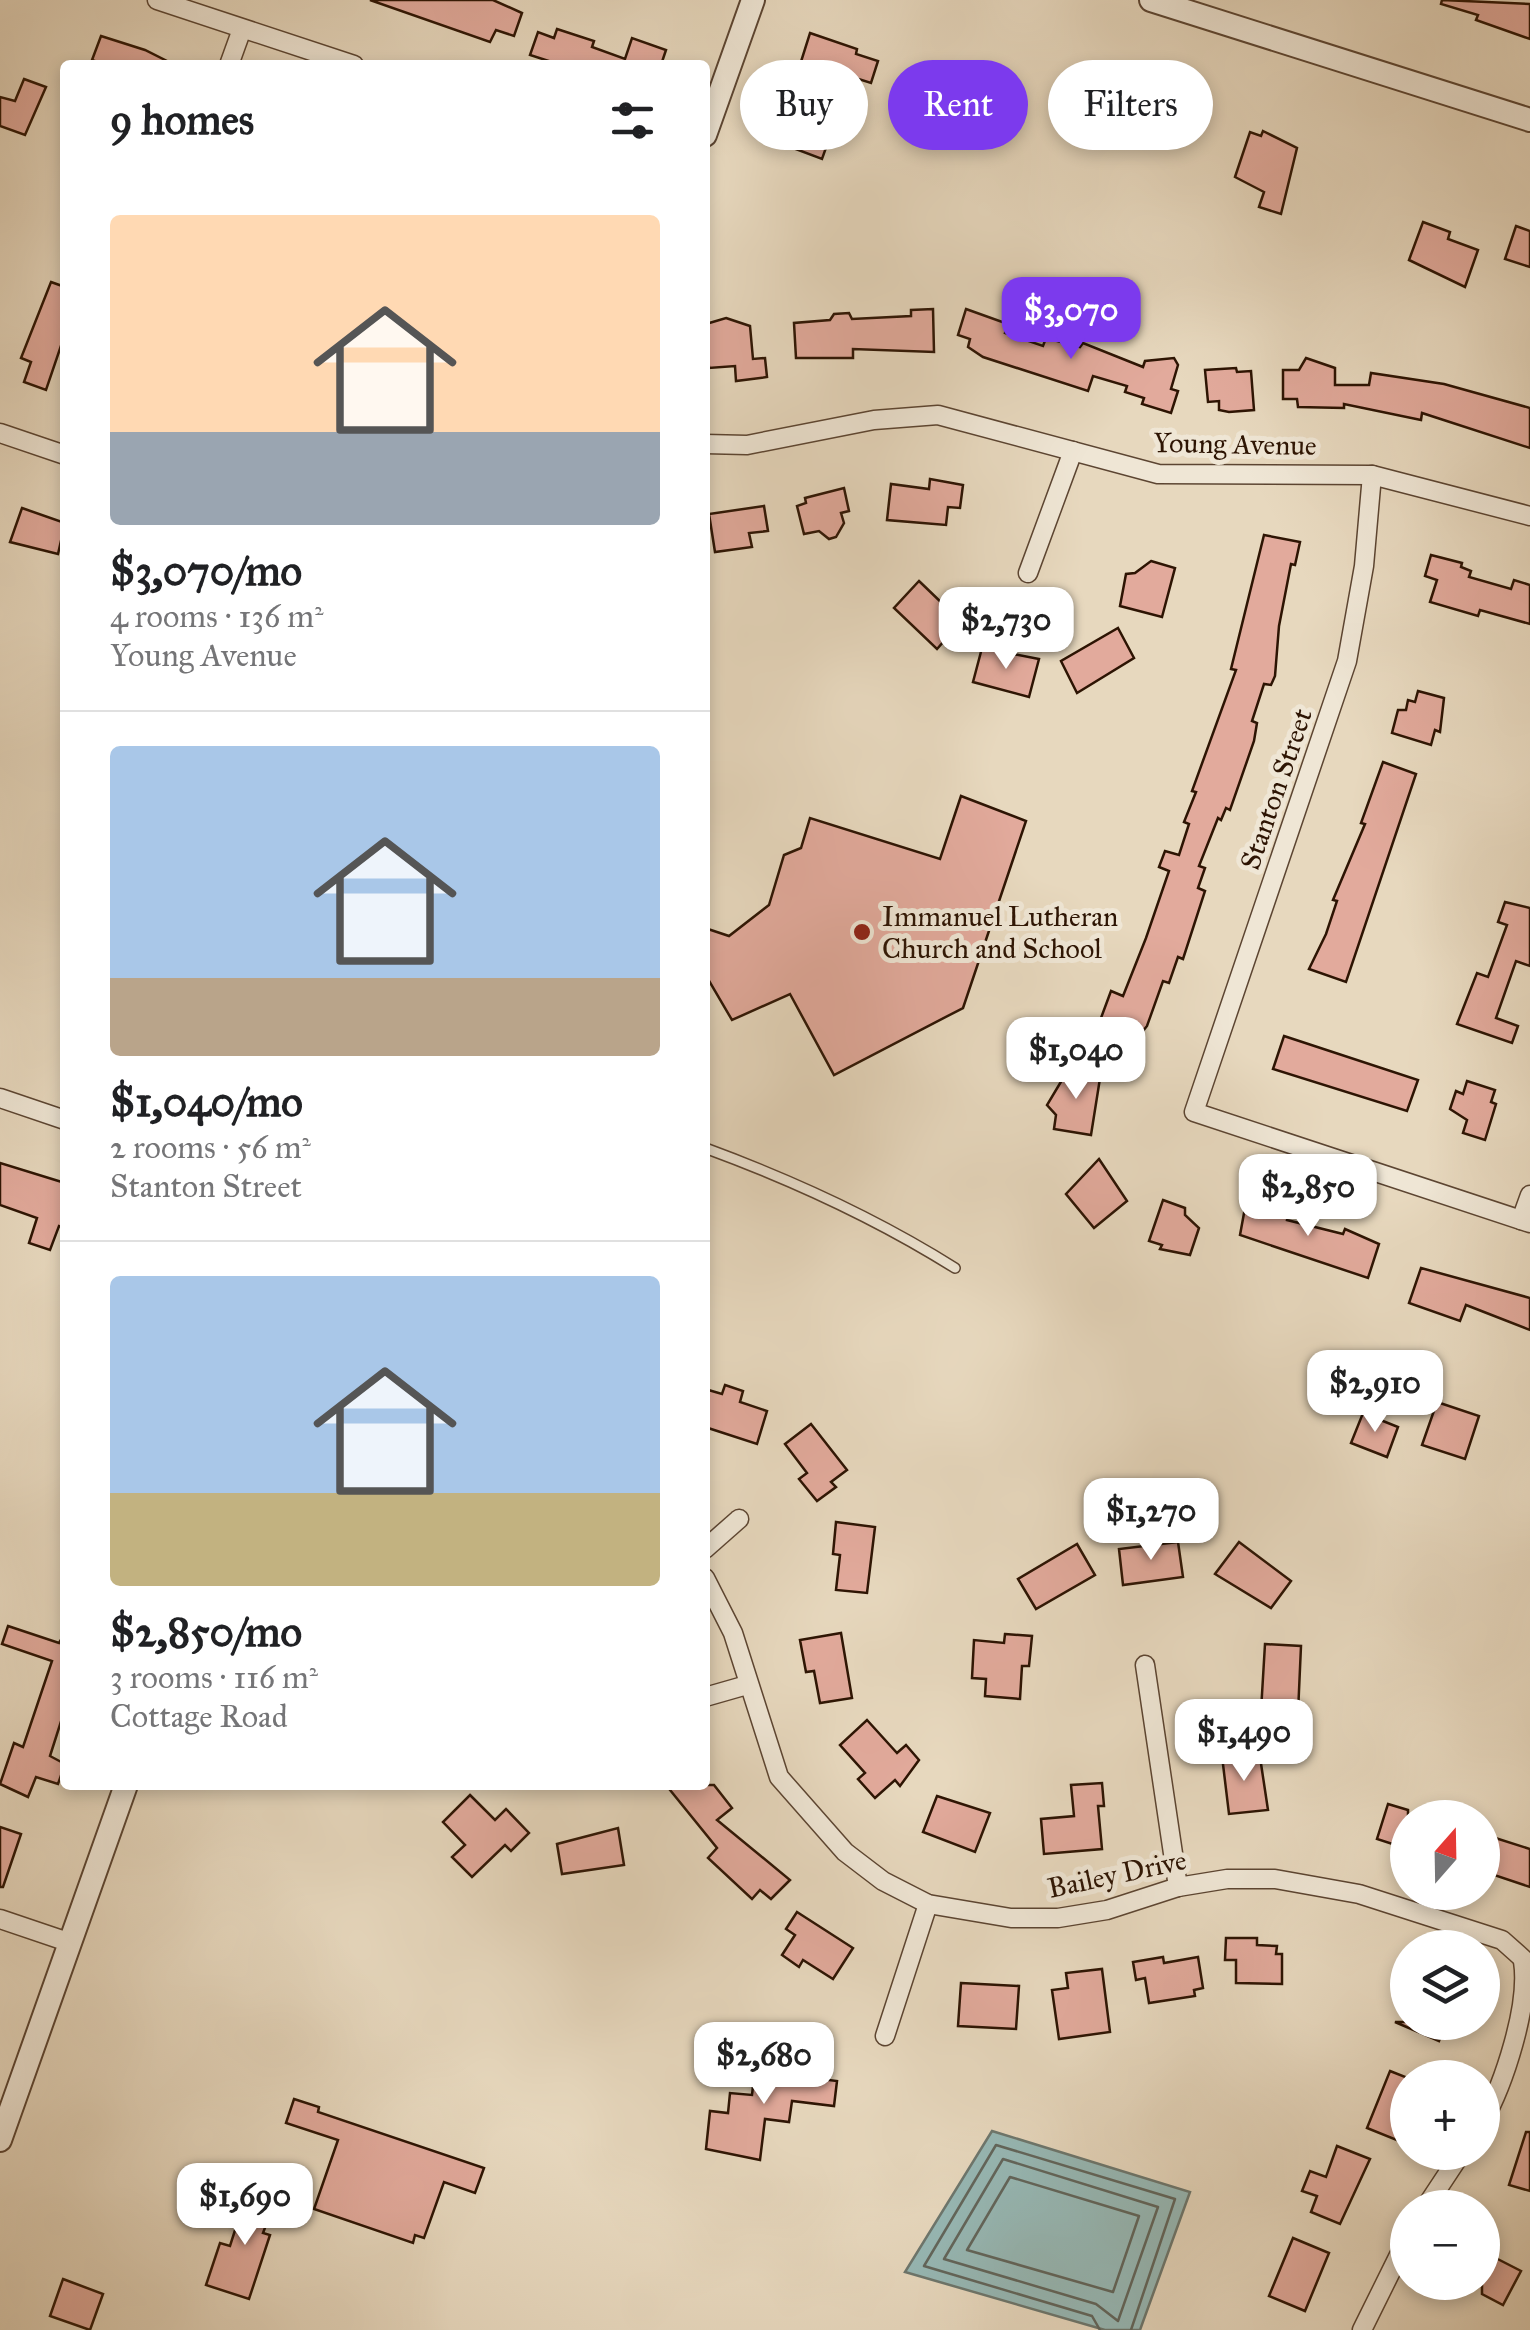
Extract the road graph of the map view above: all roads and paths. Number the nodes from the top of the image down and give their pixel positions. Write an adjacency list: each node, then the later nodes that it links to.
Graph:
1 (157, 0): 4 (street)
2 (754, 0): 8 (street)
3 (1151, 0): 7 (street)
4 (242, 29): 5 (street); 6 (street)
5 (231, 60)
6 (338, 60)
7 (1530, 120)
8 (710, 122)
9 (0, 434): 12 (street)
10 (710, 444): 11 (street, Young Avenue)
11 (1073, 451): 13 (street, Young Avenue); 15 (street)
12 (60, 453)
13 (1372, 475): 14 (street, Young Avenue); 20 (street, Stanton Street)
14 (1530, 516)
15 (1028, 573)
16 (0, 1098): 17 (street)
17 (60, 1118)
18 (710, 1150): 21 (lane)
19 (1530, 1195): 20 (street)
20 (1526, 1222)
21 (955, 1268)
22 (739, 1519): 23 (street)
23 (710, 1545)
24 (710, 1588): 26 (street, Bailey Drive)
25 (1146, 1666): 29 (street)
26 (747, 1685): 27 (street); 30 (street, Bailey Drive)
27 (710, 1696)
28 (124, 1790): 32 (street)
29 (1178, 1887): 30 (street, Bailey Drive); 33 (street, Bailey Drive)
30 (928, 1904): 34 (street)
31 (0, 1919): 32 (street)
32 (71, 1944): 36 (street)
33 (1527, 1963): 35 (street)
34 (885, 2036)
35 (1500, 2086)
36 (0, 2140)
37 (1390, 2273): 38 (street)
38 (1362, 2330)

